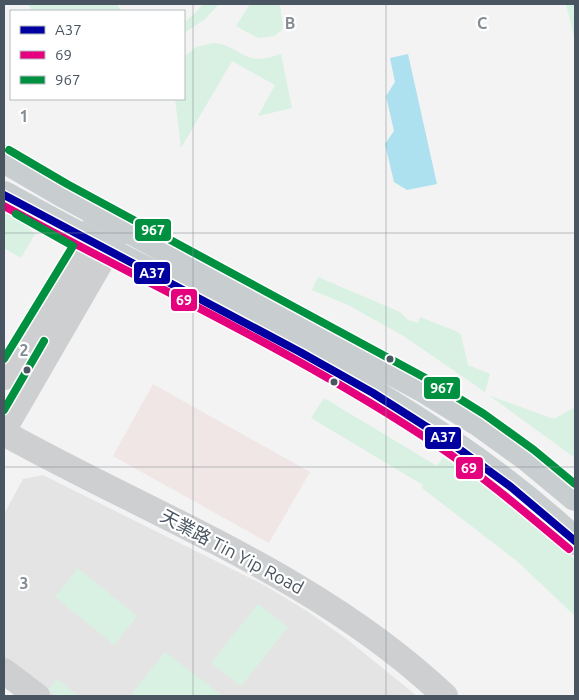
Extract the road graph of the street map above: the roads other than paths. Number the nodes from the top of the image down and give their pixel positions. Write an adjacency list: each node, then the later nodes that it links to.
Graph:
1 (4, 159): 3 (main road)
2 (4, 195): 4 (main road)
3 (112, 219): 4 (street); 7 (main road)
4 (98, 252): 5 (street); 6 (street); 8 (main road)
5 (4, 378)
6 (4, 431): 11 (street, 天業路 Tin Yip Road)
7 (575, 497)
8 (575, 541)
9 (4, 671): 10 (street)
10 (37, 696)
11 (444, 696)

